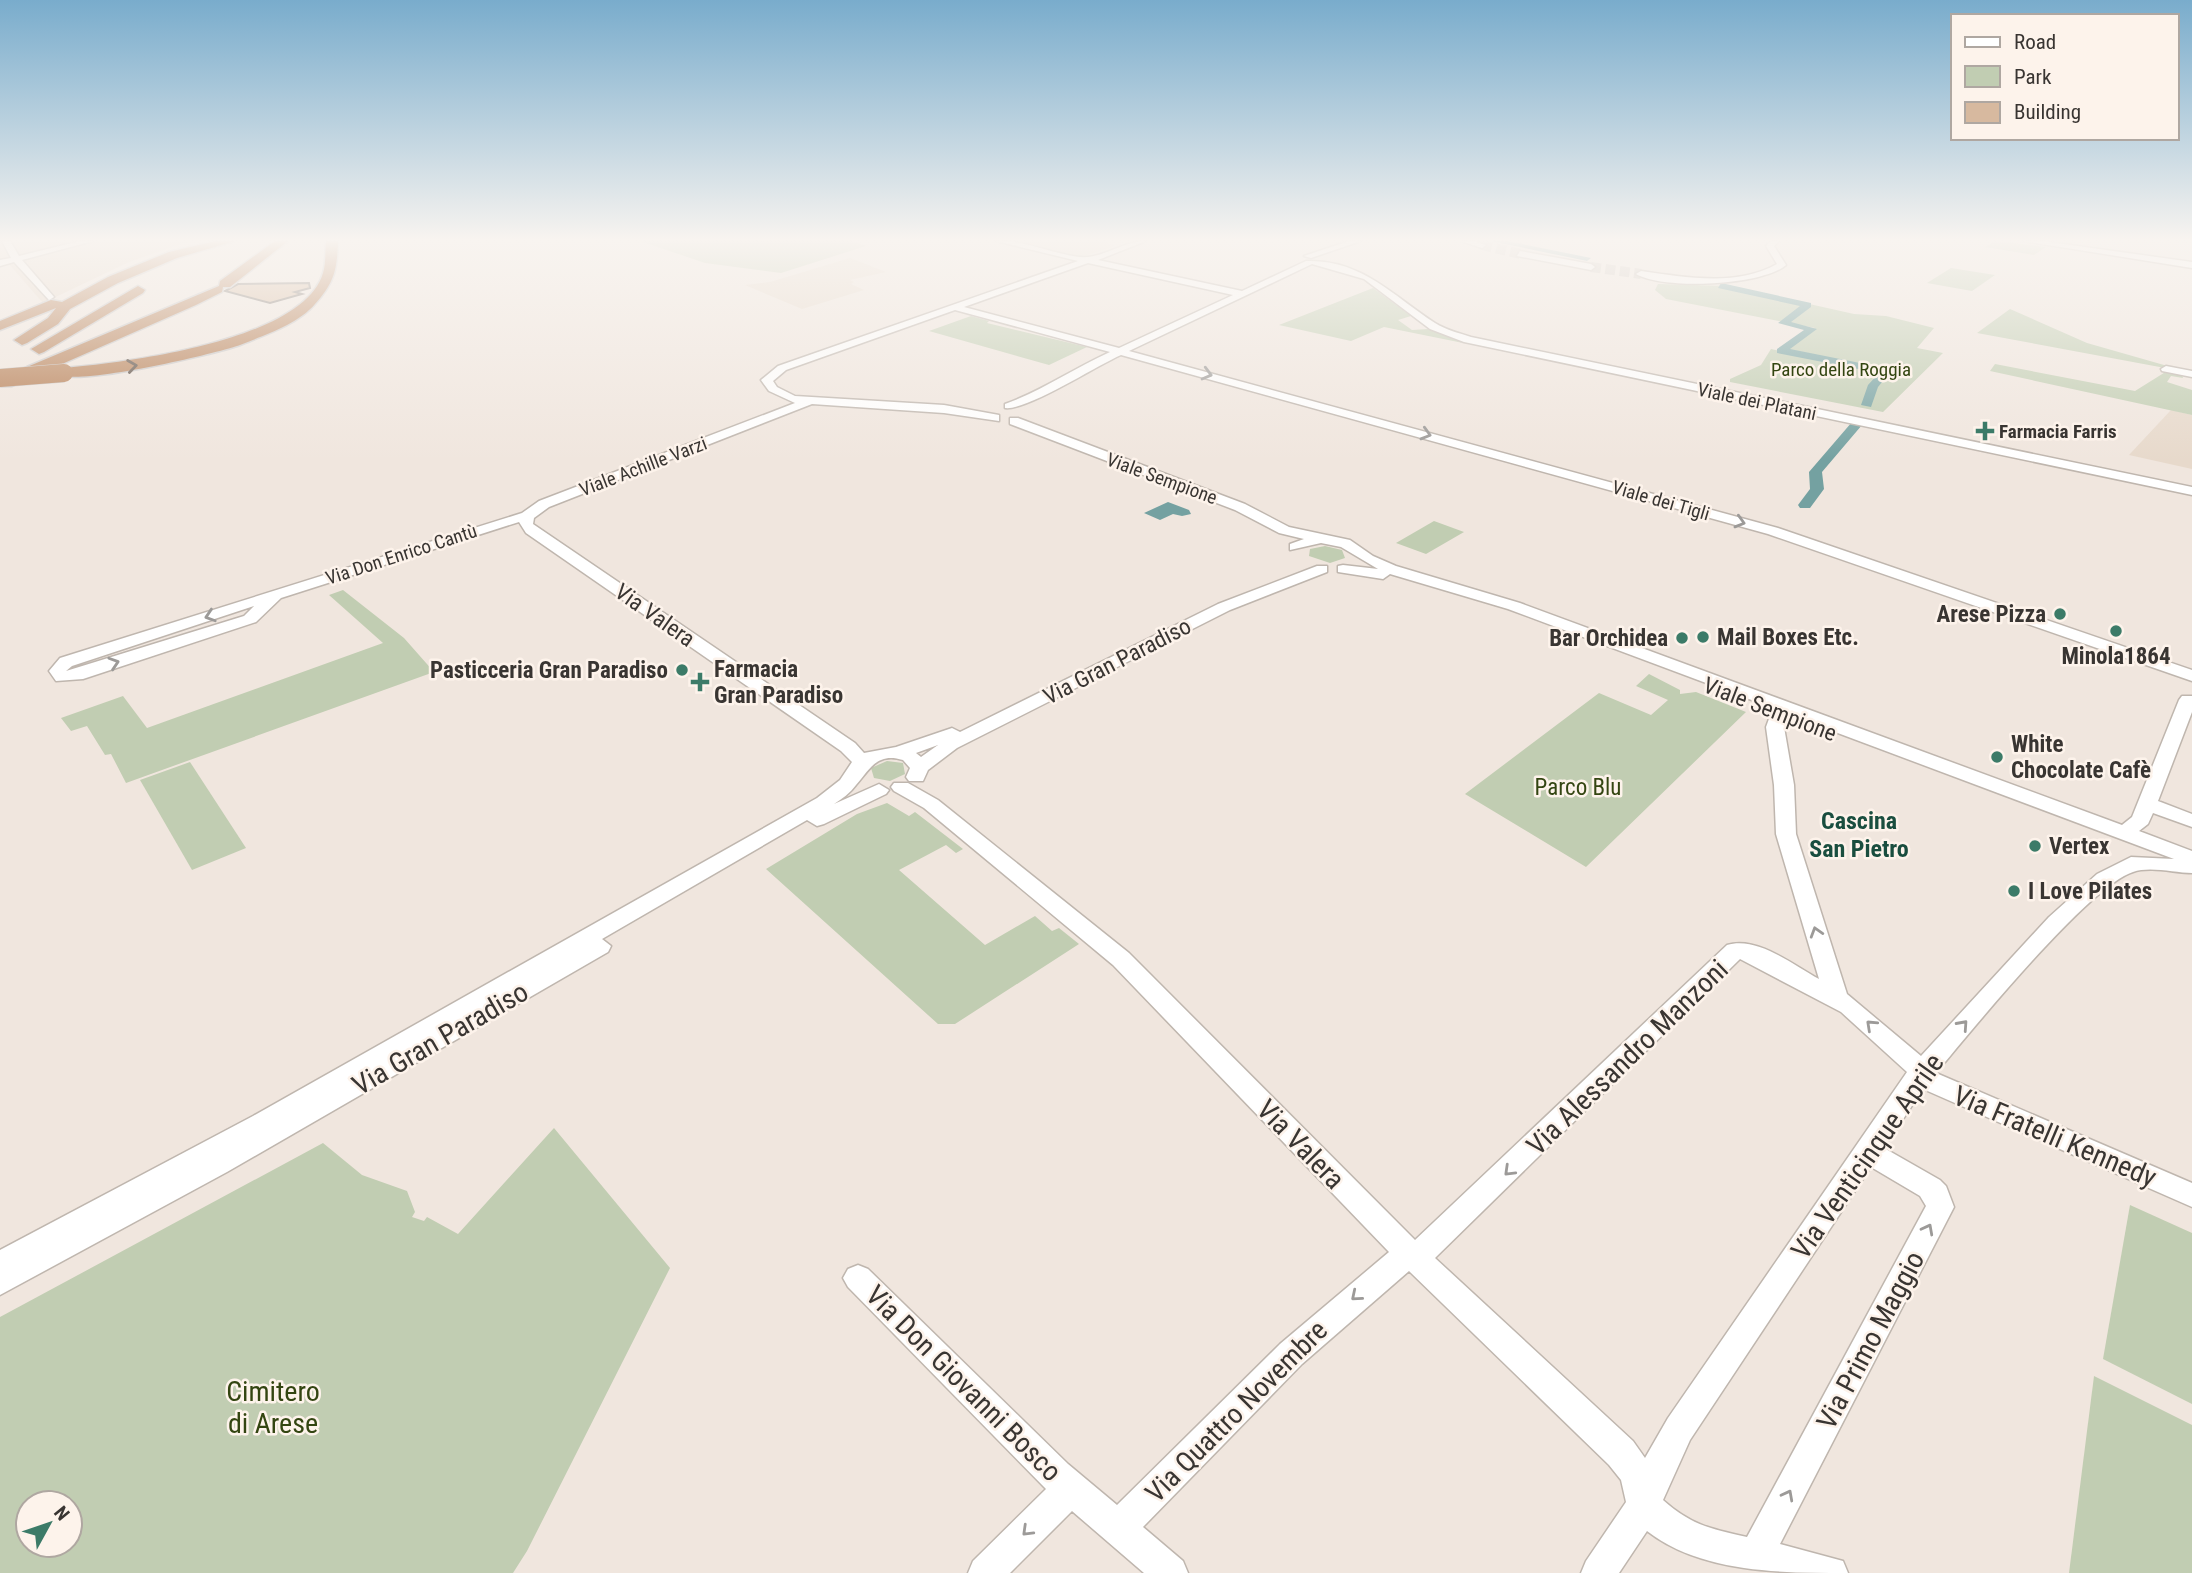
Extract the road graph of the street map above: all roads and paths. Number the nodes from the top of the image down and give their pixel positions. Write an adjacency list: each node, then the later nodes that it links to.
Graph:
1 (25, 314): 10 (highway)
2 (58, 314): 11 (highway)
3 (96, 314): 14 (highway)
4 (171, 314): 18 (highway)
5 (291, 314): 16 (highway, one-way to 5, bridge)
6 (932, 314): 17 (street)
7 (981, 314): 12 (street, Viale dei Tigli)
8 (1195, 314): 12 (street)
9 (1417, 314): 27 (street, Viale dei Platani)
10 (0, 326)
11 (22, 340)
12 (1121, 351): 22 (street); 38 (street, Viale dei Tigli, one-way to 38)
13 (2166, 369): 15 (street)
14 (0, 370)
15 (2192, 374)
16 (0, 379)
17 (769, 384): 19 (street); 21 (street)
18 (0, 386)
19 (793, 400): 20 (street); 21 (street, Viale Achille Varzi)
20 (811, 401): 23 (street); 24 (street, Viale Achille Varzi)
21 (777, 404): 24 (street, Viale Achille Varzi)
22 (1033, 410): 23 (street); 25 (street); 26 (street)
23 (995, 414): 25 (street)
24 (761, 418): 28 (street, Viale Achille Varzi)
25 (1014, 421): 26 (street, Viale Sempione)
26 (1039, 430): 29 (street, Viale Sempione)
27 (2192, 491)
28 (527, 516): 35 (street, Via Don Enrico Cantù); 41 (street, Via Valera)
29 (1283, 530): 30 (street, Viale Sempione); 31 (street, Viale Sempione)
30 (1320, 539): 31 (street); 32 (street, Viale Sempione)
31 (1295, 552): 33 (street); 42 (street, Via Gran Paradiso)
32 (1359, 554): 34 (street); 47 (street, Viale Sempione)
33 (1322, 569): 34 (street); 44 (street, Via Gran Paradiso)
34 (1343, 569): 40 (street, Viale Sempione)
35 (275, 595): 36 (street, Via Don Enrico Cantù); 37 (street, Via Don Enrico Cantù)
36 (242, 606): 37 (street); 37 (street, Via Don Enrico Cantù, one-way to 37)
37 (256, 615)
38 (2192, 676)
39 (2191, 699): 45 (street)
40 (1779, 712): 49 (street, Viale Sempione); 50 (street, one-way to 40)
41 (826, 733): 42 (street, Via Valera); 43 (street, Via Valera)
42 (891, 753): 43 (street, Via Gran Paradiso); 44 (street, Via Valera)
43 (859, 768): 44 (street, Via Valera); 55 (street, Via Gran Paradiso)
44 (903, 782): 54 (street, Via Valera); 57 (street, Via Gran Paradiso)
45 (2147, 804): 46 (street); 47 (street)
46 (2192, 821)
47 (2124, 833): 48 (street, Viale Sempione)
48 (2192, 858)
49 (2192, 866): 51 (street, Via Venticinque Aprile, one-way to 49)
50 (1836, 997): 51 (street, Via Alessandro Manzoni, one-way to 50); 54 (street, Via Alessandro Manzoni, one-way to 54)
51 (1920, 1073): 52 (street, Via Venticinque Aprile); 53 (street, Via Fratelli Kennedy)
52 (1868, 1152): 59 (street, Via Venticinque Aprile); 61 (street, Via Primo Maggio, one-way to 52)
53 (2192, 1195)
54 (1411, 1256): 59 (street, Via Valera); 60 (street, Via Quattro Novembre, one-way to 60)
55 (0, 1265)
56 (858, 1278): 58 (street, Via Don Giovanni Bosco)
57 (0, 1282)
58 (1070, 1489): 60 (street, Via Don Giovanni Bosco); 62 (street, Via Don Giovanni Bosco, one-way to 62)
59 (1644, 1506): 61 (street); 64 (street, Via Venticinque Aprile)
60 (1118, 1528): 63 (street)
61 (1756, 1556): 65 (street)
62 (985, 1573)
63 (1171, 1573)
64 (1598, 1573)
65 (1831, 1573)

